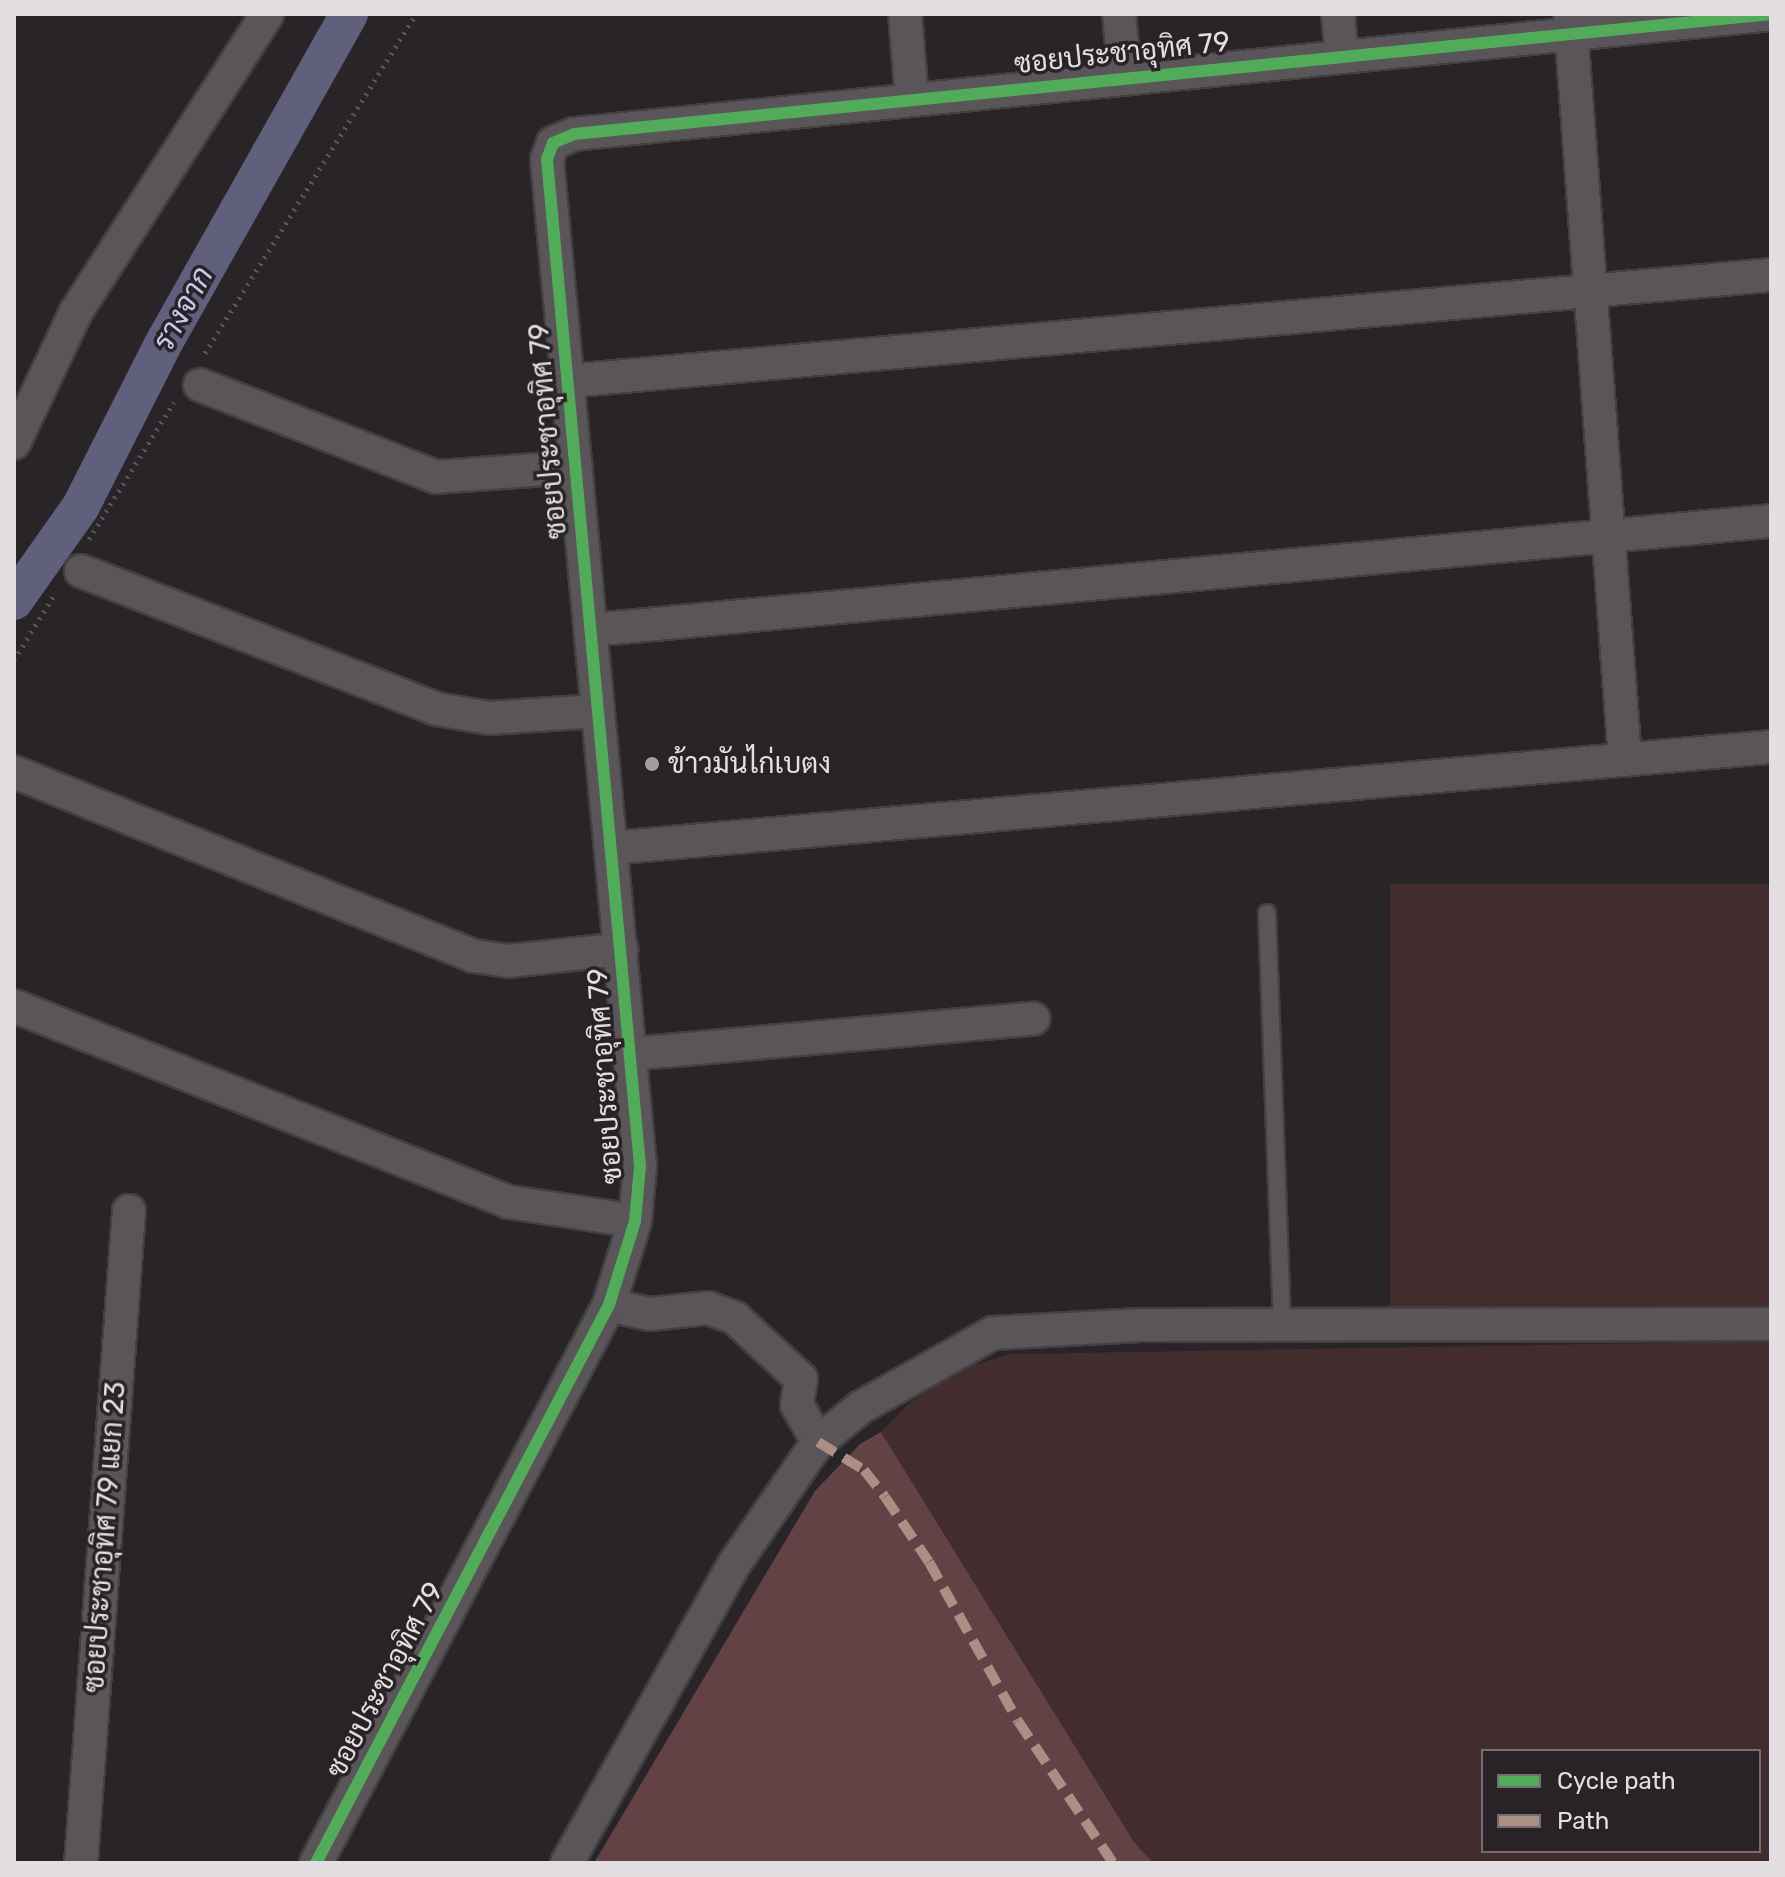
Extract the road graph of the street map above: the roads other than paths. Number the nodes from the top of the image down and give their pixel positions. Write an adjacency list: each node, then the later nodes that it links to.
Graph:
1 (267, 14): 14 (street)
2 (905, 14): 9 (street)
3 (1119, 14): 8 (street)
4 (1338, 14): 7 (street)
5 (1771, 14): 6 (street, ซอยประชาอุทิศ 79)
6 (1570, 24): 7 (street, ซอยประชาอุทิศ 79); 11 (street)
7 (1342, 56): 8 (street, ซอยประชาอุทิศ 79)
8 (1125, 77): 9 (street, ซอยประชาอุทิศ 79)
9 (912, 99): 13 (street, ซอยประชาอุทิศ 79)
10 (1771, 275): 11 (street)
11 (1591, 291): 13 (street); 17 (street)
12 (193, 380): 15 (street)
13 (568, 381): 15 (street, ซอยประชาอุทิศ 79)
14 (14, 443)
15 (576, 467): 19 (street, ซอยประชาอุทิศ 79)
16 (1771, 521): 17 (street)
17 (1610, 536): 19 (street); 22 (street)
18 (75, 567): 20 (street)
19 (591, 630): 20 (street, ซอยประชาอุทิศ 79)
20 (598, 711): 24 (street, ซอยประชาอุทิศ 79)
21 (1771, 747): 22 (street)
22 (1625, 760): 24 (street)
23 (14, 772): 26 (street)
24 (611, 848): 26 (street, ซอยประชาอุทิศ 79)
25 (1267, 913): 34 (lane)
26 (621, 949): 29 (street, ซอยประชาอุทิศ 79)
27 (14, 1006): 31 (street)
28 (1033, 1019): 29 (street)
29 (630, 1054): 31 (street, ซอยประชาอุทิศ 79)
30 (129, 1211): 36 (street, ซอยประชาอุทิศ 79 แยก 23)
31 (635, 1221): 32 (street, ซอยประชาอุทิศ 79)
32 (609, 1305): 35 (street); 37 (street, ซอยประชาอุทิศ 79)
33 (1771, 1324): 34 (street)
34 (1282, 1325): 35 (street)
35 (822, 1438): 38 (street)
36 (81, 1863)
37 (316, 1863)
38 (567, 1863)

